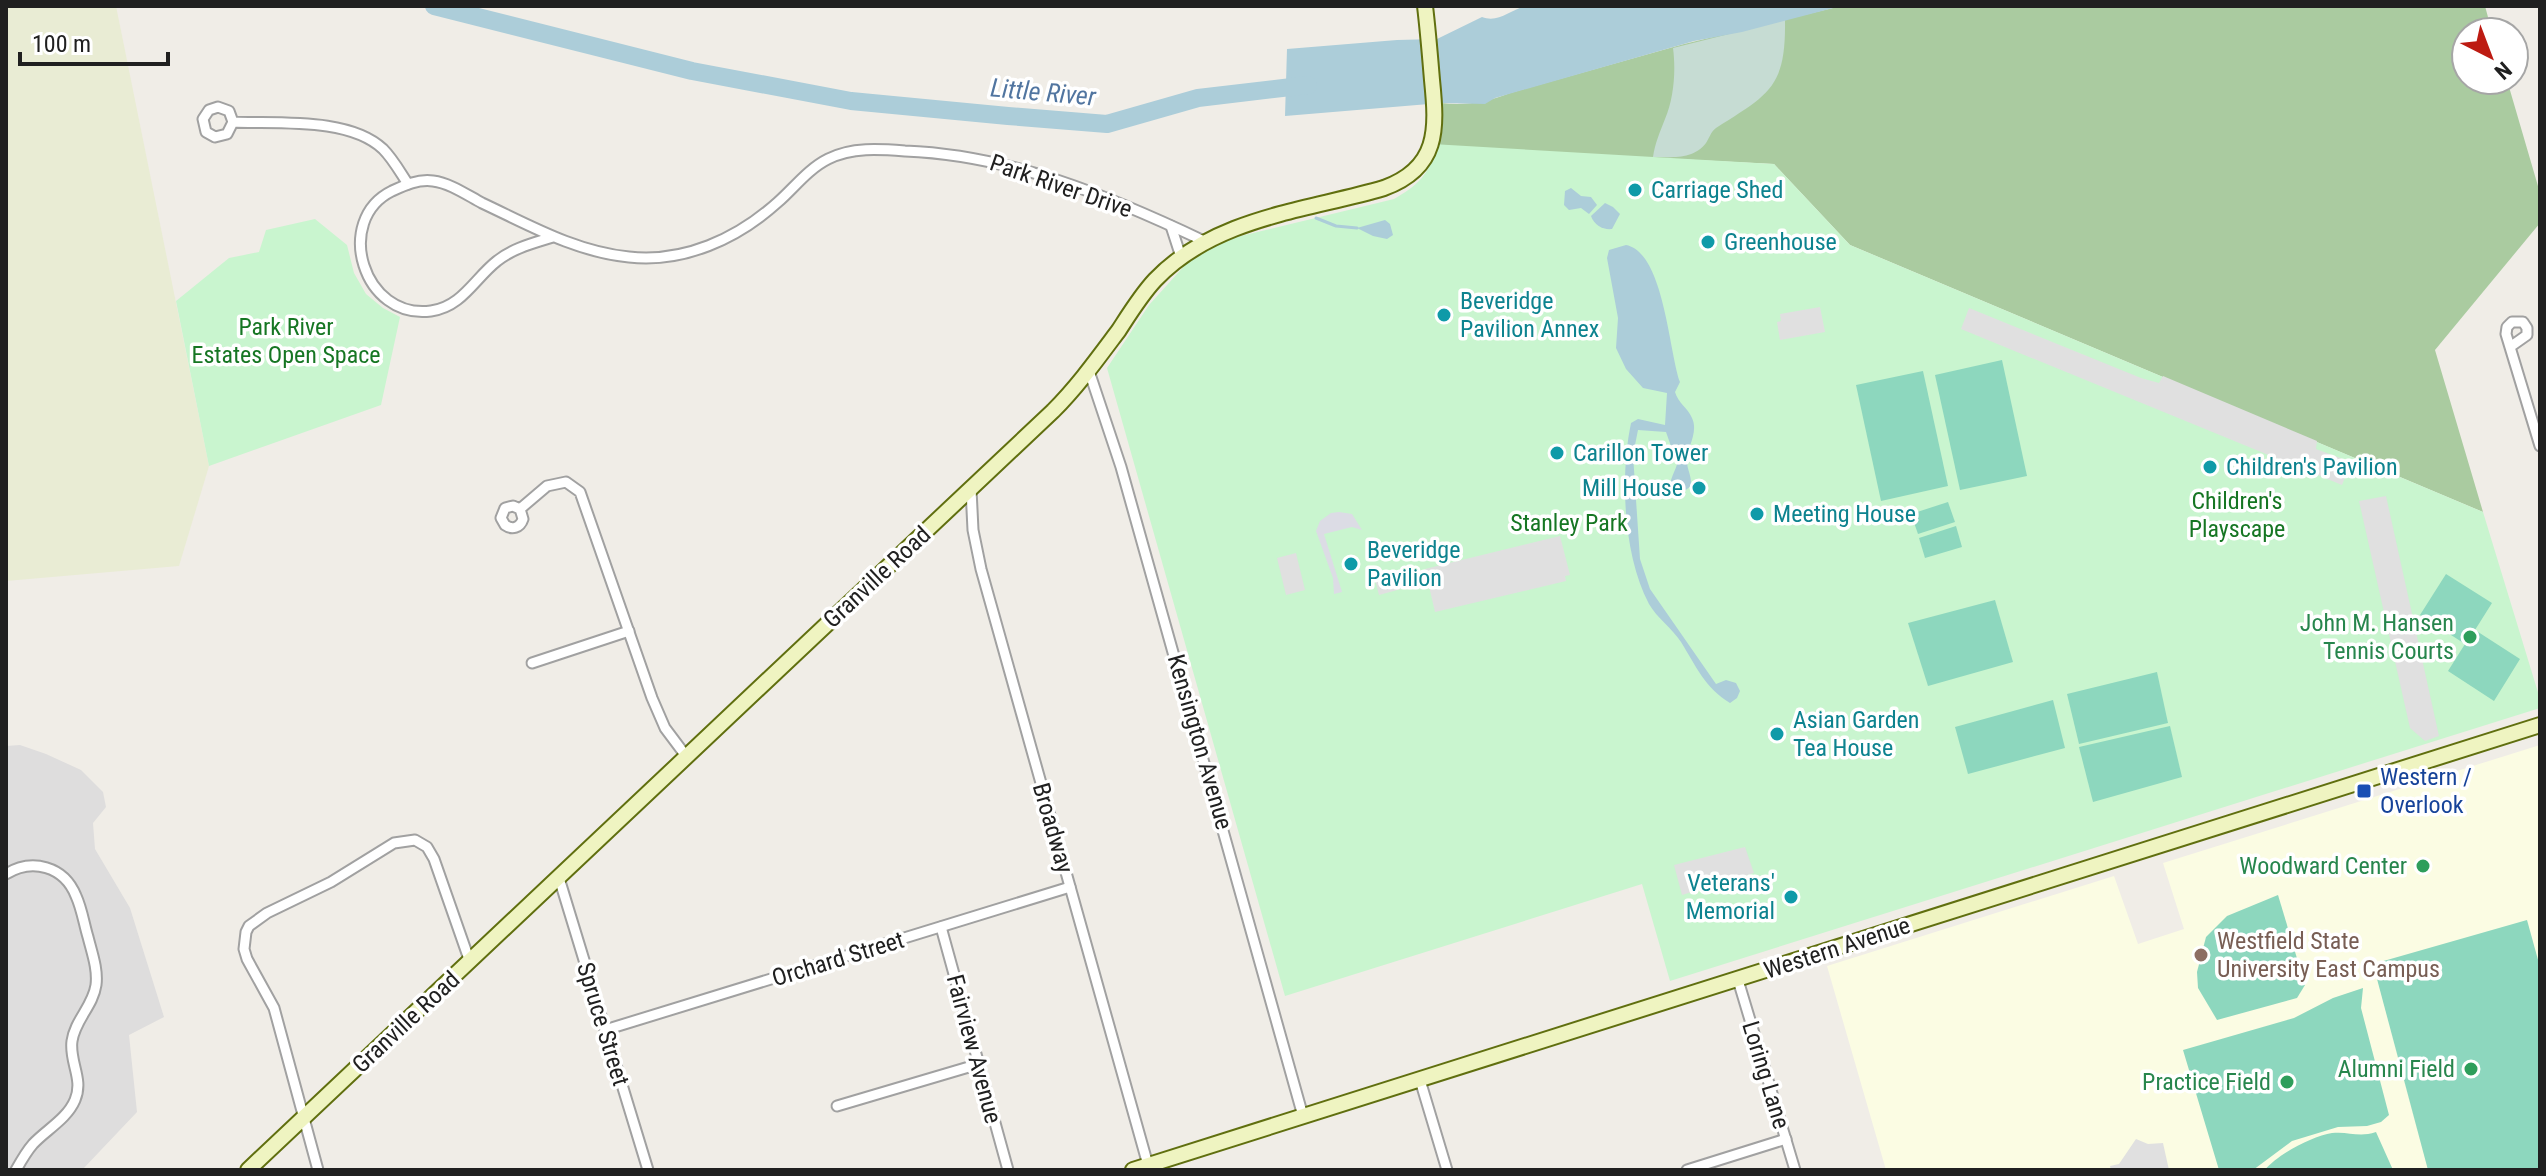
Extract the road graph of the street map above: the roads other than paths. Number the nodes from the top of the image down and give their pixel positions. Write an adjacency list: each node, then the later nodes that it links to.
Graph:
1 (1425, 6): 6 (street, Granville Road)
2 (233, 122): 3 (street)
3 (408, 184): 5 (street, Park River Drive); 5 (street)
4 (1171, 226): 5 (street, Park River Drive); 6 (street, Park River Drive); 7 (street)
5 (553, 237)
6 (1204, 241): 7 (street, Granville Road)
7 (1181, 257): 9 (street, Granville Road)
8 (2510, 347): 10 (street)
9 (1089, 371): 11 (street, Granville Road); 27 (street, Kensington Avenue)
10 (2540, 446)
11 (971, 489): 16 (street, Granville Road); 19 (street, Broadway)
12 (520, 509): 13 (street)
13 (629, 631): 14 (street); 16 (street)
14 (532, 663)
15 (2540, 725): 22 (street, Western Avenue)
16 (686, 756): 18 (street, Granville Road)
17 (6, 874): 31 (street)
18 (559, 878): 21 (street, Granville Road); 23 (street, Spruce Street)
19 (1070, 887): 20 (street, Orchard Street); 30 (street, Broadway)
20 (941, 927): 23 (street, Orchard Street); 24 (street, Fairview Avenue)
21 (470, 962): 28 (street, Granville Road); 28 (street)
22 (1738, 980): 25 (street, Western Avenue); 29 (street, Loring Lane)
23 (605, 1030): 34 (street, Spruce Street)
24 (979, 1064): 26 (street); 35 (street, Fairview Avenue)
25 (1420, 1080): 27 (street, Western Avenue); 37 (street)
26 (837, 1106)
27 (1303, 1116): 30 (street, Western Avenue)
28 (303, 1118): 32 (street, Granville Road); 33 (street)
29 (1786, 1139): 38 (street); 39 (street, Loring Lane)
30 (1148, 1165): 36 (street, Western Avenue)
31 (16, 1170)
32 (248, 1170)
33 (318, 1170)
34 (648, 1170)
35 (1008, 1170)
36 (1133, 1170)
37 (1447, 1170)
38 (1687, 1170)
39 (1795, 1170)

